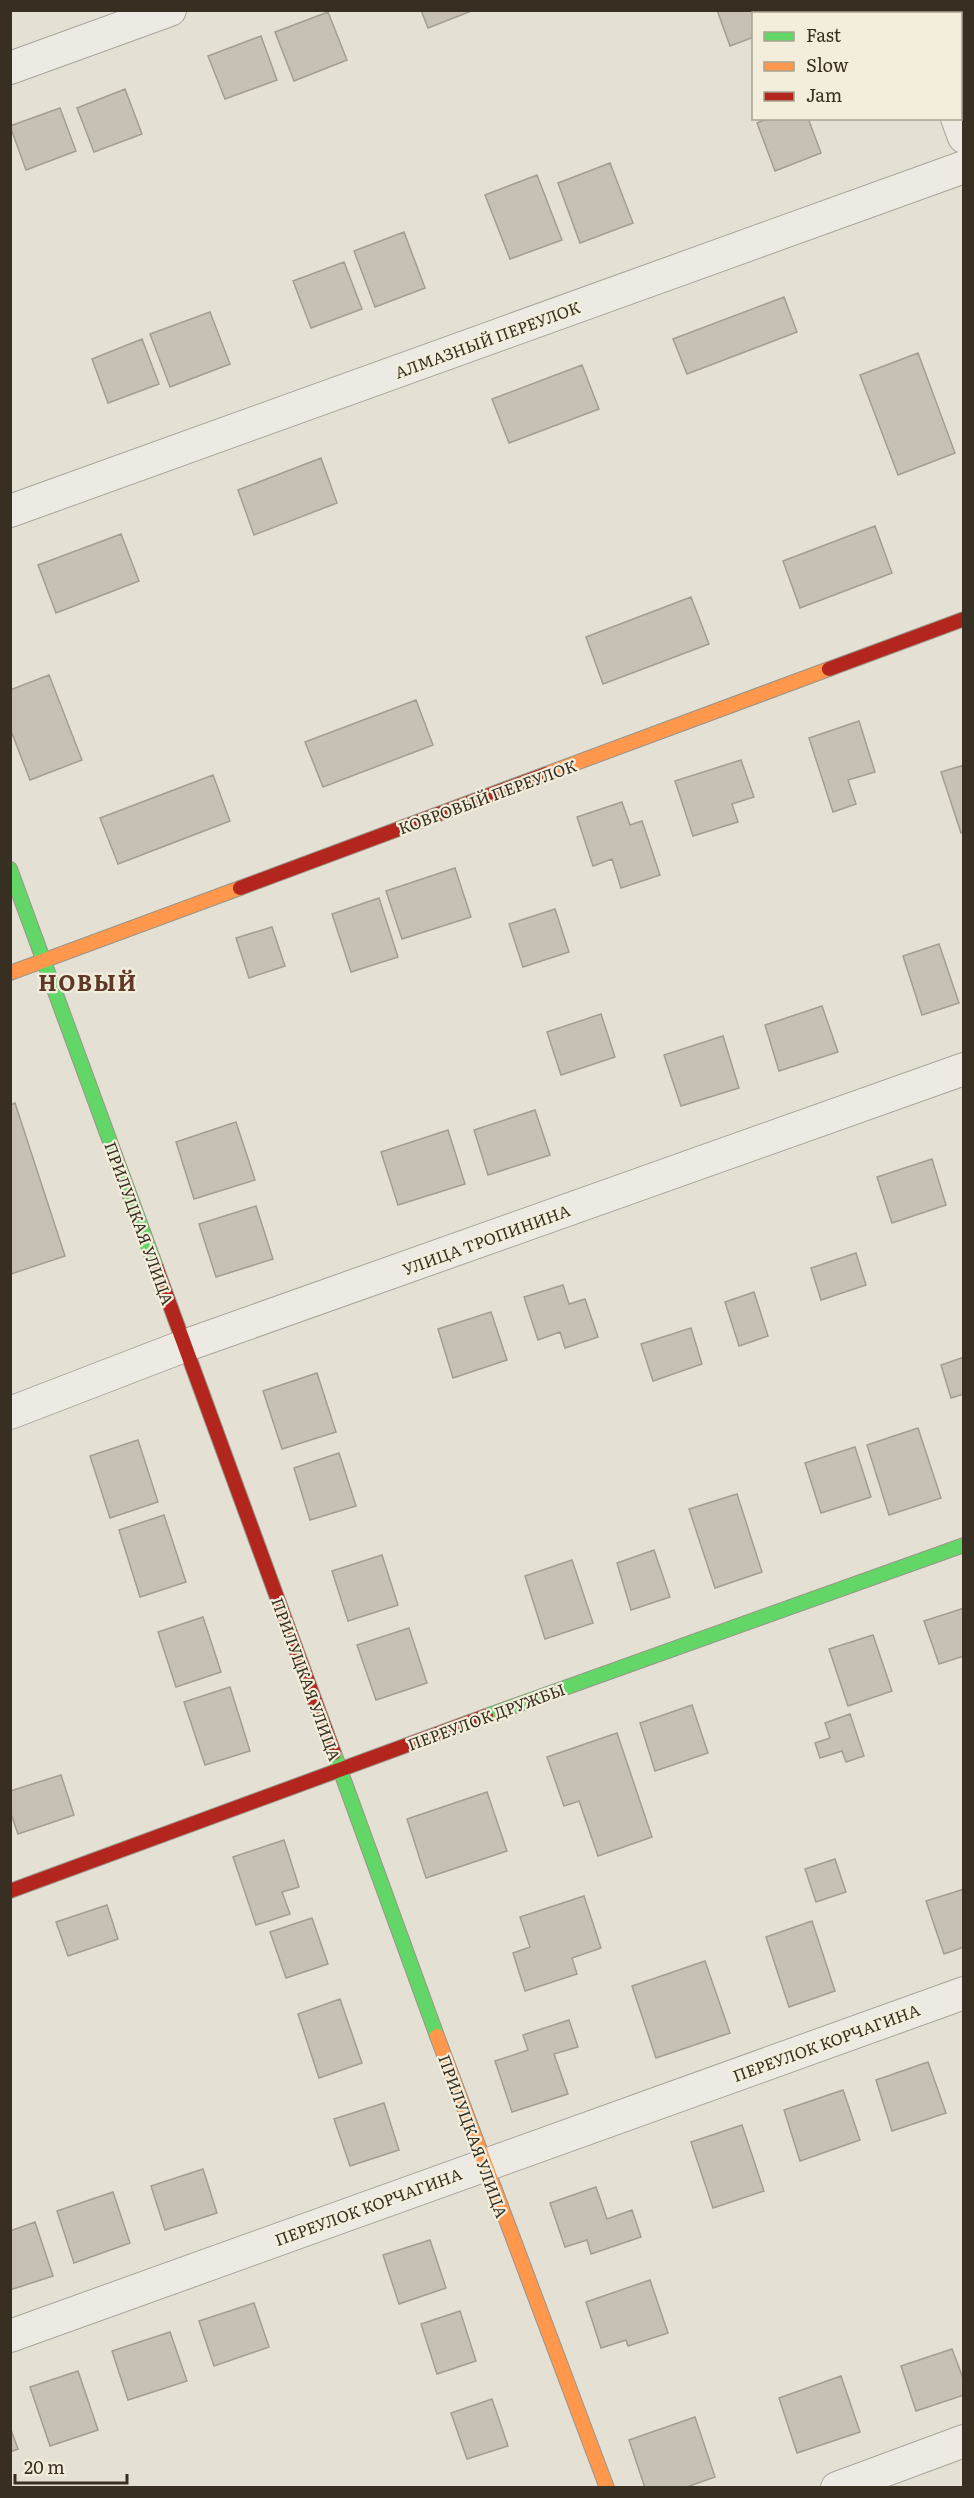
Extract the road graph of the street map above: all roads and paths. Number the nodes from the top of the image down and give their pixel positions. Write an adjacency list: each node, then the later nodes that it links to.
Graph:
1 (170, 10): 2 (street)
2 (10, 68)
3 (958, 120): 4 (street)
4 (963, 137)
5 (963, 167): 6 (street, АЛМАЗНЫЙ ПЕРЕУЛОК)
6 (10, 511)
7 (963, 620): 9 (street, КОВРОВЫЙ ПЕРЕУЛОК)
8 (10, 869): 9 (street, ПРИЛУЦКАЯ УЛИЦА)
9 (45, 960): 10 (street, КОВРОВЫЙ ПЕРЕУЛОК); 12 (street, ПРИЛУЦКАЯ УЛИЦА)
10 (10, 973)
11 (963, 1070): 12 (street, УЛИЦА ТРОПИНИНА)
12 (184, 1346): 13 (street, УЛИЦА ТРОПИНИНА); 15 (street, ПРИЛУЦКАЯ УЛИЦА)
13 (10, 1413)
14 (963, 1545): 15 (street, ПЕРЕУЛОК ДРУЖБЫ)
15 (340, 1768): 16 (street, ПЕРЕУЛОК ДРУЖБЫ); 18 (street, ПРИЛУЦКАЯ УЛИЦА)
16 (10, 1891)
17 (963, 1993): 18 (street, ПЕРЕУЛОК КОРЧАГИНА)
18 (484, 2164): 19 (street, ПЕРЕУЛОК КОРЧАГИНА); 21 (street, ПРИЛУЦКАЯ УЛИЦА)
19 (10, 2336)
20 (963, 2441): 22 (street)
21 (607, 2487)
22 (837, 2487)

